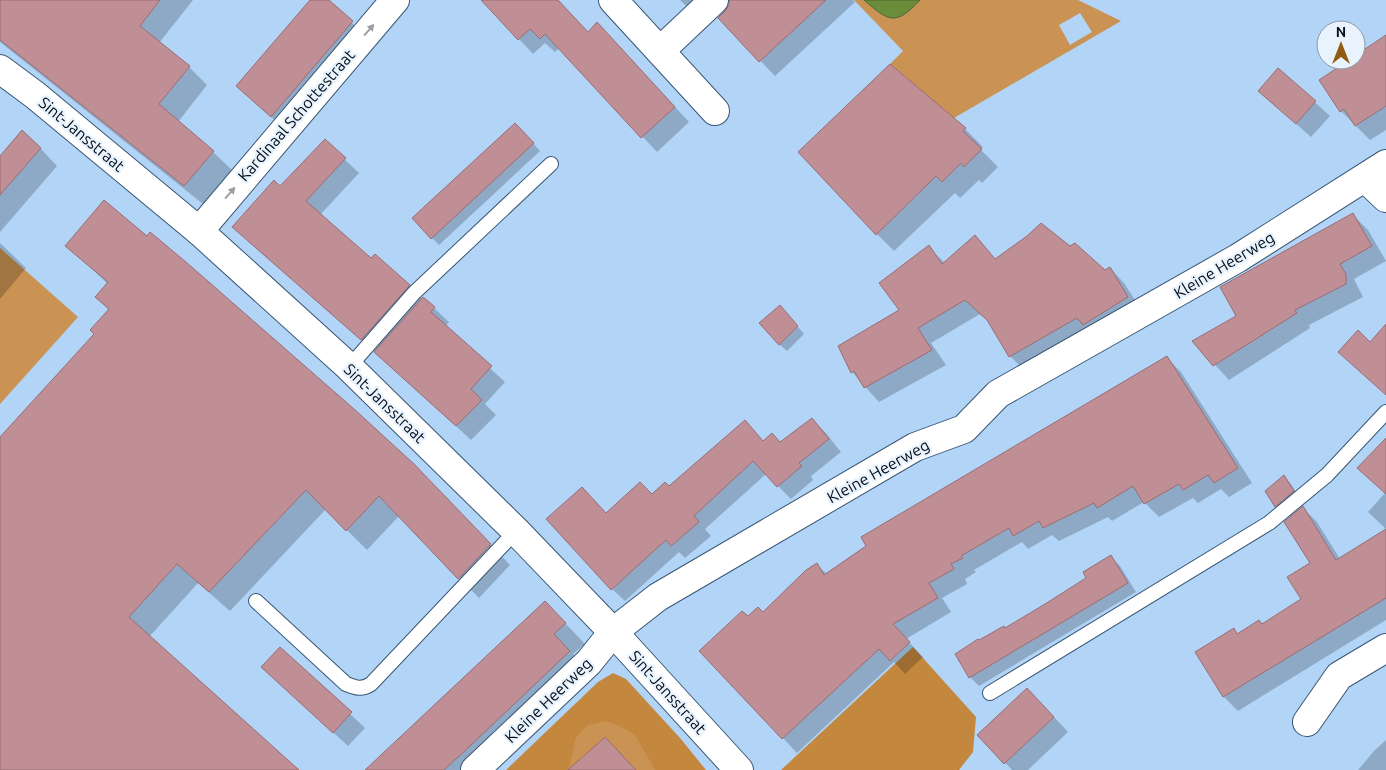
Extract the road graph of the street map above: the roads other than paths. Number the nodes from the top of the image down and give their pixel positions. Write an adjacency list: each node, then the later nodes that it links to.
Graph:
1 (395, 0): 10 (street, Kardinaal Schottestraat, one-way to 1)
2 (613, 0): 4 (street)
3 (714, 0): 4 (street)
4 (660, 51): 6 (street)
5 (0, 69): 10 (street, Sint-Jansstraat)
6 (715, 111)
7 (551, 164): 11 (lane)
8 (1375, 171): 9 (street); 15 (street, Kleine Heerweg)
9 (1386, 198)
10 (198, 231): 11 (street, Sint-Jansstraat)
11 (349, 368): 13 (street, Sint-Jansstraat)
12 (1386, 412): 17 (lane)
13 (516, 531): 14 (lane); 15 (street, Sint-Jansstraat)
14 (256, 602)
15 (613, 632): 19 (street, Kleine Heerweg); 20 (street, Sint-Jansstraat)
16 (1386, 648): 18 (street)
17 (990, 693)
18 (1307, 722)
19 (475, 770)
20 (739, 770)

